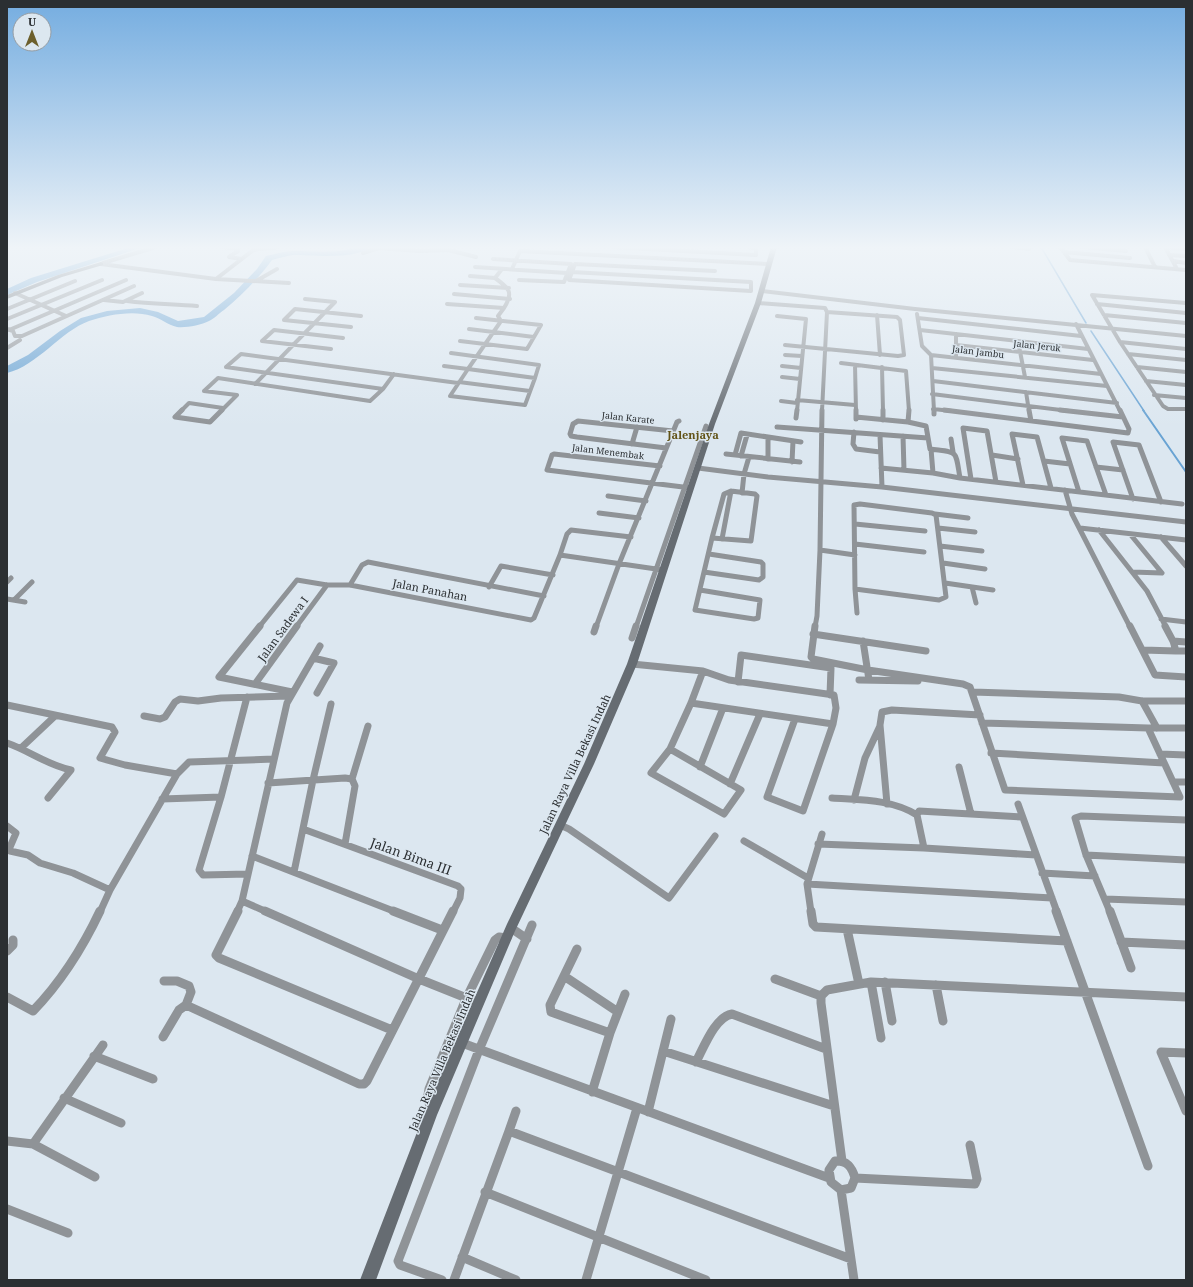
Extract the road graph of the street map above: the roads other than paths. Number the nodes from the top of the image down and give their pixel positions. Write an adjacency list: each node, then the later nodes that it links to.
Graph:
1 (35, 307): 27 (street)
2 (44, 307): 16 (street)
3 (61, 307): 16 (street)
4 (87, 307): 22 (street)
5 (330, 307): 17 (street)
6 (491, 307): 13 (street)
7 (756, 307): 149 (main road, Jalan Raya Villa Bekasi Indah)
8 (812, 307): 18 (street)
9 (899, 307): 14 (street)
10 (1099, 307): 21 (street)
11 (1129, 307): 15 (street)
12 (1159, 307): 15 (street)
13 (504, 308): 28 (street)
14 (915, 309): 26 (street); 31 (street)
15 (1160, 310): 19 (street)
16 (52, 311): 22 (street); 36 (street)
17 (326, 312): 23 (street); 29 (street); 29 (street)
18 (827, 312): 20 (street); 60 (street)
19 (1186, 313)
20 (877, 315): 63 (street); 63 (street)
21 (1104, 315): 30 (street); 34 (street)
22 (66, 316): 36 (street)
23 (361, 316)
24 (777, 316): 56 (street)
25 (476, 318): 28 (street)
26 (918, 318): 33 (street); 37 (street)
27 (7, 319)
28 (501, 321): 38 (street); 44 (street)
29 (315, 323): 32 (street); 39 (street)
30 (1186, 323)
31 (1076, 324): 34 (street); 42 (street)
32 (351, 327)
33 (999, 327): 42 (street); 46 (street)
34 (1113, 328): 43 (street); 50 (street)
35 (469, 329): 38 (street)
36 (10, 330): 41 (street)
37 (920, 330): 40 (street); 66 (street)
38 (493, 332): 44 (street); 51 (street)
39 (305, 334): 45 (street); 52 (street); 52 (street)
40 (956, 334): 46 (street); 53 (street)
41 (7, 335)
42 (1081, 336): 59 (street)
43 (1186, 336)
44 (534, 337): 51 (street)
45 (343, 338)
46 (1001, 339): 49 (street)
47 (20, 340): 55 (street)
48 (460, 341): 51 (street)
49 (1018, 341): 59 (street); 61 (street)
50 (1120, 342): 57 (street); 64 (street)
51 (485, 344): 68 (street)
52 (294, 345): 58 (street); 70 (street)
53 (956, 345): 61 (street, Jalan Jeruk); 69 (street)
54 (785, 346): 56 (street)
55 (7, 348)
56 (803, 348): 60 (street); 67 (street)
57 (1186, 348)
58 (331, 349)
59 (1088, 349): 71 (street)
60 (825, 350): 63 (street); 105 (street)
61 (1021, 352): 71 (street, Jalan Jeruk); 75 (street)
62 (451, 353): 68 (street)
63 (880, 354)
64 (1128, 354): 72 (street); 79 (street)
65 (785, 355): 67 (street)
66 (931, 355): 69 (street, Jalan Jambu); 81 (street)
67 (802, 356): 80 (street)
68 (476, 357): 82 (street); 89 (street)
69 (956, 358): 75 (street, Jalan Jambu)
70 (280, 359): 83 (street); 83 (street); 85 (street)
71 (1094, 360): 86 (street)
72 (1186, 360)
73 (841, 363): 74 (street)
74 (855, 365): 78 (street); 107 (street)
75 (1023, 365): 86 (street, Jalan Jambu); 88 (street)
76 (444, 366): 82 (street)
77 (782, 366): 80 (street)
78 (882, 367): 113 (street); 116 (street)
79 (1137, 367): 84 (street); 92 (street)
80 (801, 368): 90 (street)
81 (932, 368): 88 (street); 91 (street)
82 (468, 369): 89 (street); 93 (street)
83 (267, 372): 94 (street); 97 (street)
84 (1186, 372)
85 (394, 374): 93 (street); 97 (street)
86 (1100, 374): 96 (street)
87 (782, 377): 90 (street)
88 (1025, 377): 96 (street)
89 (535, 378): 98 (street)
90 (800, 379): 104 (street)
91 (933, 381): 99 (street); 100 (street)
92 (1146, 381): 95 (street); 101 (street)
93 (459, 383): 98 (street); 98 (street)
94 (255, 384): 97 (street); 108 (street)
95 (1186, 385)
96 (1107, 386): 106 (street)
97 (383, 389)
98 (530, 391)
99 (1026, 392): 106 (street); 109 (street)
100 (932, 394): 109 (street); 115 (street)
101 (1154, 395): 102 (street); 110 (street)
102 (1186, 398)
103 (781, 401): 104 (street)
104 (797, 402): 105 (street); 111 (street)
105 (822, 403): 107 (street); 121 (street)
106 (1117, 403): 112 (street)
107 (855, 405): 113 (street)
108 (224, 408): 108 (street)
109 (1028, 408): 112 (street); 115 (street)
110 (1186, 409)
111 (796, 418)
112 (1123, 418): 115 (street)
113 (883, 420): 116 (street)
114 (679, 421): 120 (street)
115 (1031, 421)
116 (908, 422): 127 (street)
117 (706, 426): 161 (street)
118 (637, 427): 120 (street, Jalan Karate); 131 (street); 131 (street, Jalan Karate)
119 (777, 427): 121 (street)
120 (673, 431): 132 (street)
121 (821, 431): 122 (street); 157 (street)
122 (854, 432): 124 (street); 134 (street)
123 (747, 435): 126 (street); 137 (street); 139 (street)
124 (880, 435): 125 (street); 134 (street)
125 (903, 436): 127 (street); 151 (street)
126 (768, 438): 129 (street); 142 (street)
127 (928, 438): 133 (street)
128 (951, 439): 135 (street)
129 (793, 441): 130 (street); 144 (street)
130 (801, 442)
131 (632, 444): 132 (street)
132 (666, 448): 147 (street)
133 (931, 450): 135 (street); 153 (street)
134 (880, 452): 150 (street)
135 (953, 452): 155 (street)
136 (726, 454): 137 (street)
137 (735, 455): 139 (street)
138 (992, 455): 141 (street); 156 (street); 159 (street)
139 (741, 456): 140 (street)
140 (749, 457): 142 (street); 154 (street)
141 (1018, 458): 143 (street); 160 (street)
142 (768, 459): 144 (street)
143 (1044, 461): 146 (street); 163 (street)
144 (792, 462): 145 (street)
145 (800, 462)
146 (1070, 464): 148 (street); 166 (street)
147 (660, 466): 158 (street); 158 (street, Jalan Menembak)
148 (1096, 467): 152 (street); 168 (street)
149 (698, 468): 154 (street); 161 (main road, Jalan Raya Villa Bekasi Indah)
150 (882, 468): 151 (street); 162 (street)
151 (904, 470): 153 (street)
152 (1123, 470): 170 (street); 172 (street)
153 (933, 473): 155 (street)
154 (744, 474): 157 (street); 167 (street)
155 (960, 478): 156 (street)
156 (971, 480): 159 (street)
157 (821, 481): 162 (street); 194 (street)
158 (654, 482): 161 (street); 171 (street)
159 (996, 482): 160 (street)
160 (1023, 485): 163 (street)
161 (689, 487): 204 (main road, Jalan Raya Villa Bekasi Indah)
162 (882, 487): 174 (street)
163 (1051, 488): 164 (street)
164 (1065, 490): 166 (street); 174 (street)
165 (731, 491): 167 (street); 189 (street); 190 (street)
166 (1079, 492): 168 (street)
167 (742, 493): 190 (street)
168 (1106, 495): 170 (street)
169 (608, 496): 171 (street)
170 (1133, 498): 172 (street)
171 (646, 501): 177 (street)
172 (1161, 502): 173 (street)
173 (1182, 504)
174 (1071, 508): 179 (street); 182 (street)
175 (599, 513): 177 (street)
176 (935, 514): 178 (street); 180 (street); 181 (street)
177 (639, 518): 187 (street)
178 (968, 518)
179 (1186, 522)
180 (855, 524): 184 (street); 192 (street)
181 (938, 528): 185 (street); 193 (street)
182 (1080, 528): 183 (street); 232 (street)
183 (1099, 530): 186 (street); 206 (street)
184 (925, 531)
185 (975, 532)
186 (1130, 534): 188 (street); 206 (street)
187 (631, 537): 198 (street); 201 (street)
188 (1161, 537): 191 (street); 202 (street)
189 (712, 538): 190 (street); 197 (street)
190 (722, 539)
191 (1186, 540)
192 (855, 544): 196 (street); 199 (street)
193 (940, 546): 195 (street); 200 (street)
194 (820, 550): 199 (street); 226 (street)
195 (982, 551)
196 (924, 552)
197 (709, 554): 205 (street); 205 (street)
198 (560, 555): 201 (street); 207 (street)
199 (855, 555): 214 (street)
200 (943, 563): 203 (street); 209 (street)
201 (620, 564): 204 (street); 225 (street)
202 (1186, 566)
203 (985, 569)
204 (660, 570): 227 (street); 237 (main road, Jalan Raya Villa Bekasi Indah)
205 (704, 572): 215 (street)
206 (1132, 572): 223 (street)
207 (553, 575): 212 (street); 217 (street)
208 (32, 582): 219 (street)
209 (945, 583): 213 (street); 214 (street)
210 (327, 585): 211 (street, Jalan Panahan); 245 (street, Jalan Sadewa I); 245 (street, Jalan Panahan)
211 (350, 585): 212 (street); 217 (street, Jalan Panahan)
212 (489, 587): 217 (street)
213 (972, 587): 216 (street); 221 (street)
214 (855, 589): 222 (street)
215 (700, 590): 215 (street)
216 (993, 590)
217 (544, 596)
218 (7, 599): 219 (street)
219 (14, 600): 220 (street)
220 (25, 602)
221 (976, 603)
222 (857, 613)
223 (1161, 619): 224 (street); 229 (street)
224 (1186, 622)
225 (594, 632)
226 (813, 634): 228 (street); 238 (street)
227 (632, 638)
228 (863, 641): 233 (street); 238 (street)
229 (1173, 641): 230 (street); 234 (street)
230 (1186, 642)
231 (320, 646): 236 (street)
232 (1143, 650): 234 (street); 240 (street)
233 (926, 651)
234 (1176, 651): 235 (street)
235 (1186, 651)
236 (313, 658): 247 (street); 248 (street)
237 (632, 664): 239 (street); 298 (main road, Jalan Raya Villa Bekasi Indah)
238 (868, 670): 242 (street); 243 (street)
239 (703, 671): 244 (street); 253 (street)
240 (1186, 676)
241 (859, 680): 242 (street)
242 (870, 680): 243 (street)
243 (939, 681): 246 (street)
244 (738, 682): 249 (street); 249 (street)
245 (256, 684): 247 (street)
246 (972, 692): 251 (street); 258 (street)
247 (290, 694): 250 (street); 275 (street)
248 (317, 694)
249 (830, 695): 263 (street)
250 (247, 698): 260 (street); 276 (street)
251 (1142, 701): 252 (street); 267 (street)
252 (1186, 701)
253 (691, 703): 256 (street); 271 (street)
254 (331, 704): 282 (street)
255 (7, 705): 259 (street)
256 (723, 708): 257 (street); 278 (street)
257 (760, 714): 261 (street); 286 (street)
258 (980, 715): 262 (street); 264 (street)
259 (55, 716): 270 (street); 280 (street)
260 (144, 716)
261 (795, 719): 263 (street); 263 (street)
262 (982, 723): 266 (street); 272 (street)
263 (833, 724)
264 (880, 725): 291 (street); 292 (street)
265 (368, 726): 281 (street)
266 (1148, 728): 267 (street); 273 (street)
267 (1157, 728): 268 (street)
268 (1186, 728)
269 (7, 743): 270 (street)
270 (21, 748): 288 (street)
271 (670, 749): 278 (street); 286 (street)
272 (991, 752): 277 (street); 283 (street)
273 (1160, 754): 274 (street); 277 (street)
274 (1186, 755)
275 (274, 759): 276 (street); 285 (street)
276 (230, 761): 280 (street); 287 (street)
277 (1164, 763): 283 (street)
278 (700, 766): 286 (street)
279 (959, 767): 294 (street)
280 (177, 774): 290 (street)
281 (352, 779): 282 (street); 304 (street)
282 (313, 780): 285 (street); 300 (street)
283 (1173, 782): 284 (street)
284 (1186, 782)
285 (268, 783): 309 (street)
286 (730, 784)
287 (221, 797): 290 (street); 313 (street)
288 (48, 798)
289 (832, 798): 291 (street)
290 (162, 799): 316 (street)
291 (854, 800): 292 (street)
292 (887, 804): 295 (street)
293 (1018, 804): 296 (street)
294 (971, 814): 295 (street); 296 (street)
295 (918, 815): 306 (street)
296 (1022, 817): 307 (street)
297 (1186, 820): 308 (street)
298 (560, 825): 302 (street); 322 (main road, Jalan Raya Villa Bekasi Indah)
299 (7, 826): 316 (street)
300 (303, 829): 304 (street, Jalan Bima III); 311 (street)
301 (822, 834): 305 (street)
302 (715, 836)
303 (744, 841): 315 (street)
304 (345, 844): 324 (street, Jalan Bima III)
305 (818, 844): 306 (street); 315 (street)
306 (924, 848): 307 (street)
307 (1036, 855): 312 (street)
308 (1086, 855): 310 (street); 314 (street)
309 (252, 856): 311 (street); 313 (street)
310 (1186, 860)
311 (294, 872): 324 (street)
312 (1042, 873): 314 (street); 317 (street)
313 (248, 874): 319 (street)
314 (1095, 876): 318 (street)
315 (807, 881): 317 (street); 323 (street)
316 (110, 890): 345 (street)
317 (1052, 898): 328 (street)
318 (1105, 899): 320 (street); 329 (street)
319 (242, 902): 335 (street); 354 (street)
320 (1186, 902)
321 (532, 925): 326 (street)
322 (511, 928): 325 (main road, Jalan Raya Villa Bekasi Indah); 326 (street)
323 (847, 928): 328 (street); 340 (street)
324 (442, 930): 335 (street, Jalan Bima III)
325 (507, 938): 347 (street); 348 (main road, Jalan Raya Villa Bekasi Indah)
326 (527, 939): 361 (street)
327 (13, 940): 332 (street)
328 (1067, 940): 342 (street)
329 (1121, 942): 330 (street); 333 (street)
330 (1186, 946)
331 (577, 949): 334 (street)
332 (7, 951)
333 (1131, 968)
334 (564, 976): 350 (street); 355 (street)
335 (418, 979): 347 (street); 354 (street, Jalan Bima III)
336 (775, 979): 344 (street)
337 (164, 981): 349 (street)
338 (871, 982): 339 (street); 340 (street); 357 (street)
339 (885, 982): 341 (street); 352 (street)
340 (859, 984): 344 (street)
341 (936, 985): 342 (street); 353 (street)
342 (1085, 991): 346 (street); 381 (street)
343 (625, 994): 350 (street)
344 (821, 996): 360 (street)
345 (7, 997)
346 (1186, 997)
347 (466, 999): 348 (street); 374 (street)
348 (479, 1003): 358 (main road, Jalan Raya Villa Bekasi Indah)
349 (186, 1005): 354 (street, Jalan Bima III); 356 (street)
350 (618, 1012): 355 (street)
351 (671, 1019): 362 (street)
352 (892, 1021)
353 (943, 1021)
354 (392, 1030)
355 (610, 1033): 367 (street)
356 (163, 1037)
357 (880, 1038)
358 (462, 1043): 361 (street); 374 (main road, Jalan Raya Villa Bekasi Indah)
359 (103, 1044): 364 (street)
360 (826, 1049): 365 (street); 369 (street)
361 (479, 1050): 367 (street); 395 (street)
362 (663, 1051): 365 (street); 373 (street)
363 (1186, 1053): 372 (street)
364 (94, 1056): 366 (street); 368 (street)
365 (696, 1062): 369 (street)
366 (153, 1079)
367 (592, 1092): 370 (street)
368 (64, 1098): 375 (street); 378 (street)
369 (834, 1106): 380 (street)
370 (637, 1108): 373 (street); 382 (street)
371 (516, 1111): 376 (street)
372 (1186, 1111)
373 (648, 1112): 384 (street)
374 (431, 1114): 394 (main road, Jalan Raya Villa Bekasi Indah)
375 (121, 1123)
376 (509, 1131): 382 (street); 387 (street)
377 (7, 1141): 378 (street)
378 (32, 1144): 383 (street)
379 (970, 1145): 385 (street)
380 (842, 1161): 384 (street); 385 (street)
381 (1148, 1166)
382 (618, 1172): 390 (street); 392 (street)
383 (95, 1177)
384 (829, 1178): 386 (street)
385 (855, 1178): 386 (street)
386 (841, 1190): 392 (street)
387 (485, 1192): 390 (street); 391 (street)
388 (7, 1209): 389 (street)
389 (68, 1233)
390 (599, 1237): 398 (street); 399 (street)
391 (462, 1257): 393 (street); 396 (street)
392 (851, 1259): 400 (street)
393 (500, 1277): 397 (street)
394 (368, 1280)
395 (442, 1280)
396 (454, 1280)
397 (516, 1280)
398 (586, 1280)
399 (706, 1280)
400 (854, 1280)

